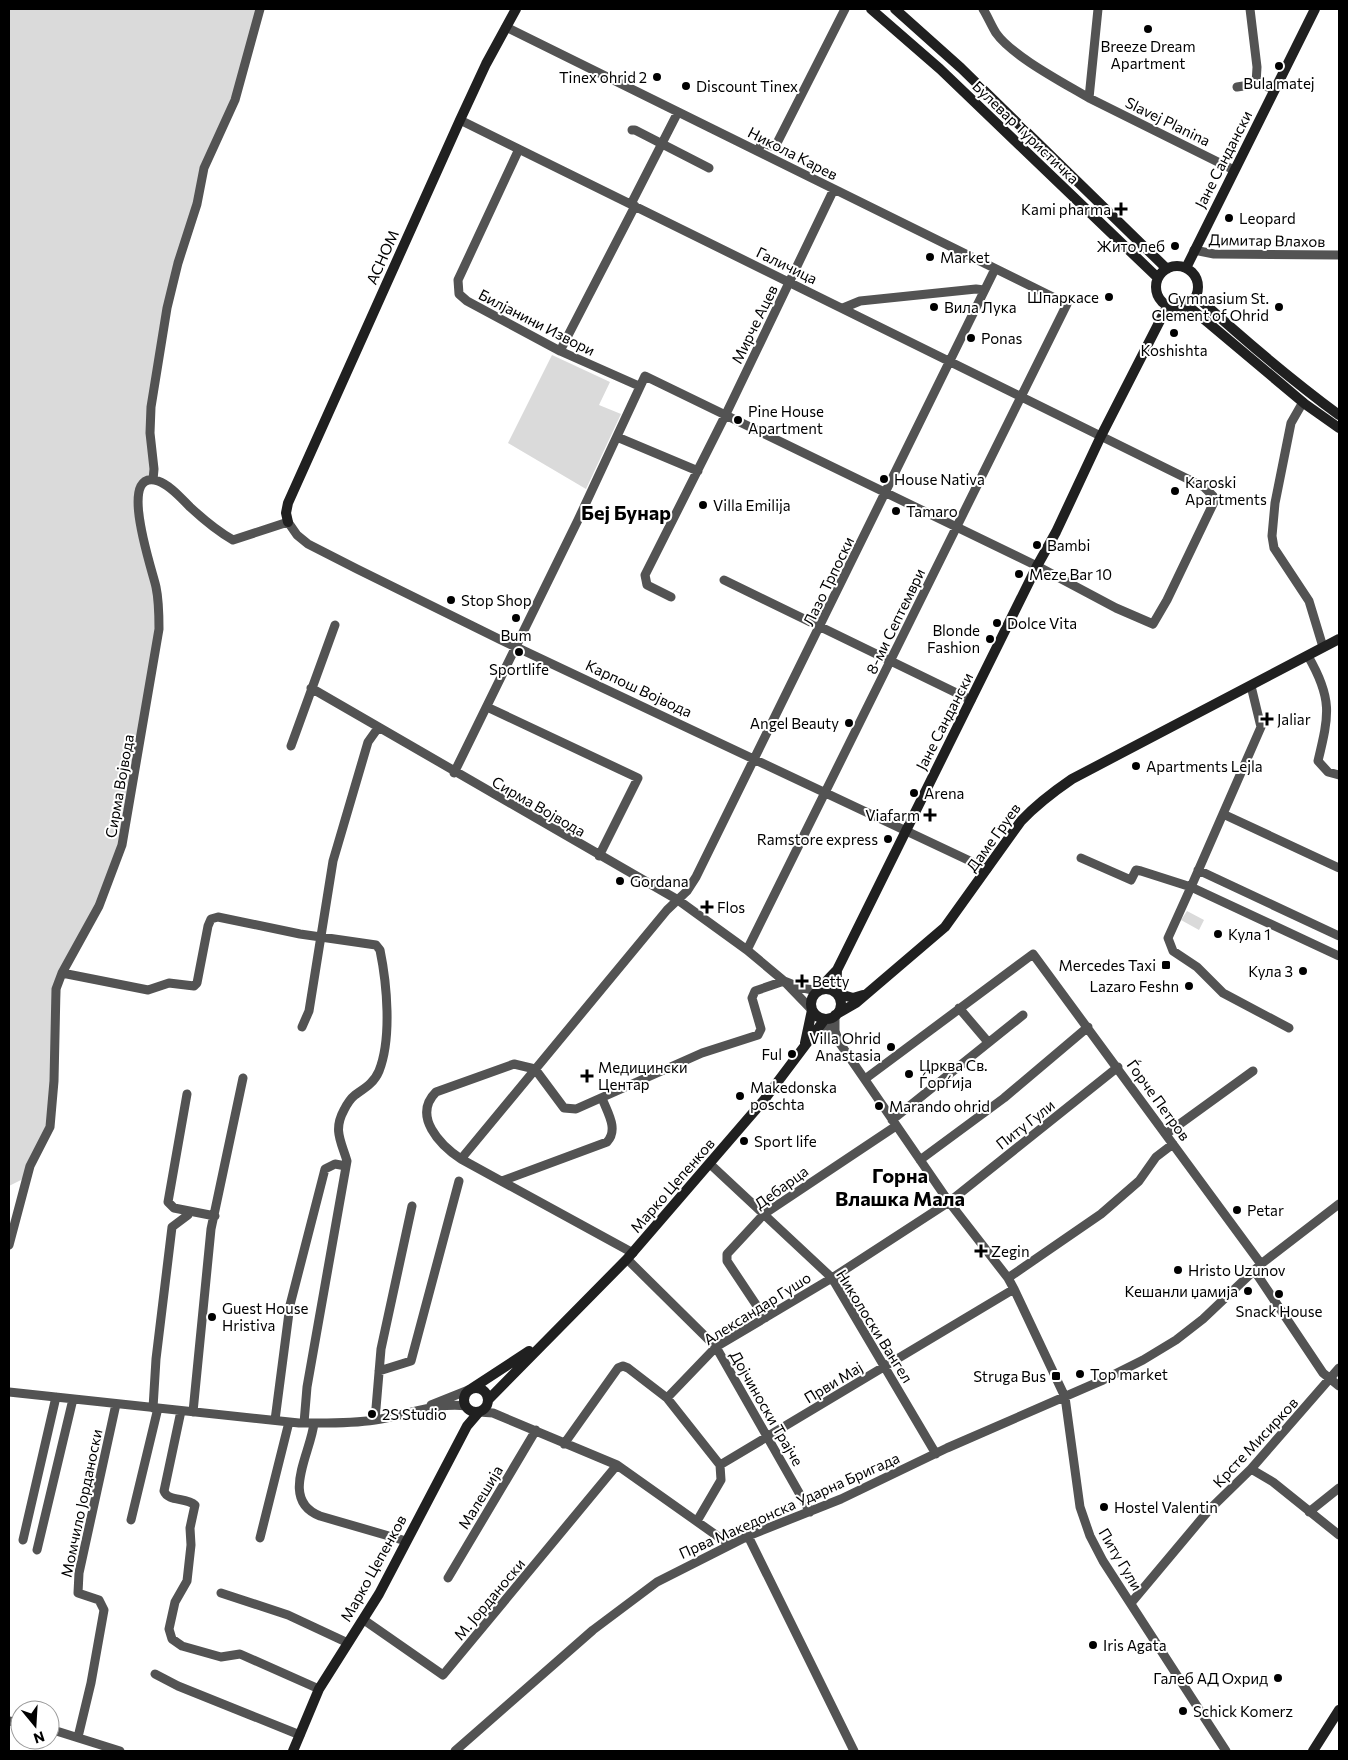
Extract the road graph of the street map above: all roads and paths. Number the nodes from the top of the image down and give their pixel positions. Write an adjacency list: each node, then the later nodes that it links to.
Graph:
1 (260, 9): 49 (street)
2 (516, 9): 10 (street, АСНОМ)
3 (846, 9): 20 (street)
4 (871, 9): 30 (street, Булевар Туристичка)
5 (896, 9): 29 (street, Булевар Туристичка)
6 (983, 9): 14 (street, Slavej Planina)
7 (1098, 9): 14 (street)
8 (1250, 9): 11 (street)
9 (1314, 9): 13 (street, Јане Сандански)
10 (506, 27): 15 (street, Никола Карев); 16 (street, АСНОМ)
11 (1256, 84): 12 (street); 13 (street)
12 (1238, 87)
13 (1275, 89): 22 (street, Јане Сандански)
14 (1089, 98): 22 (street, Slavej Planina)
15 (678, 112): 18 (street); 20 (street, Никола Карев)
16 (460, 120): 19 (street, Галичица); 51 (street, АСНОМ)
17 (632, 130): 18 (street)
18 (662, 144): 21 (street); 24 (street)
19 (519, 149): 24 (street, Галичица); 38 (street, Билјанини Извори)
20 (758, 151): 23 (street, Никола Карев)
21 (709, 168)
22 (1234, 170): 25 (street, Јане Сандански)
23 (834, 189): 27 (street, Никола Карев); 31 (street, Мирче Ацев)
24 (633, 205): 31 (street, Галичица); 38 (street)
25 (1194, 250): 26 (street, Димитар Влахов); 28 (street, Јане Сандански)
26 (1339, 255)
27 (995, 268): 32 (street, Лазо Трпоски); 34 (street, Никола Карев)
28 (1186, 268): 29 (street); 33 (street)
29 (1167, 269): 30 (street)
30 (1158, 278): 35 (street)
31 (790, 282): 37 (street, Галичица); 43 (street, Мирче Ацев)
32 (984, 290): 37 (street); 39 (street, Лазо Трпоски)
33 (1196, 296): 36 (street); 44 (street)
34 (1067, 304): 41 (street, 8-ми Септември)
35 (1168, 305): 36 (street); 46 (street, Јане Сандански)
36 (1187, 305): 42 (street)
37 (843, 308): 39 (street, Галичица)
38 (560, 351): 40 (street, Билјанини Извори)
39 (951, 362): 41 (street, Галичица); 50 (street, Лазо Трпоски)
40 (639, 386): 43 (street); 47 (street)
41 (1020, 396): 46 (street, Галичица); 52 (street, 8-ми Септември)
42 (1303, 402): 45 (street); 60 (street)
43 (726, 414): 48 (street, Мирче Ацев); 50 (street)
44 (1339, 416)
45 (1339, 428)
46 (1101, 436): 53 (street, Јане Сандански); 53 (street)
47 (617, 437): 48 (street); 59 (street)
48 (698, 471): 55 (street, Мирче Ацев)
49 (153, 480): 51 (street); 87 (street, Сирма Војвода)
50 (887, 493): 52 (street); 57 (street, Лазо Трпоски)
51 (288, 522): 59 (street, Карпош Војвода)
52 (955, 528): 53 (street); 62 (street, 8-ми Септември)
53 (1036, 566): 65 (street, Јане Сандански)
54 (724, 580): 57 (street)
55 (671, 597)
56 (335, 626): 64 (street)
57 (821, 627): 62 (street); 69 (street, Лазо Трпоски)
58 (1339, 639): 60 (street, Даме Груев)
59 (515, 646): 66 (street); 69 (street, Карпош Војвода)
60 (1323, 647): 61 (street, Даме Груев)
61 (1308, 656): 63 (street, Даме Груев); 71 (street)
62 (890, 660): 65 (street); 72 (street, 8-ми Септември)
63 (1251, 686): 73 (street); 78 (street, Даме Груев)
64 (311, 688): 67 (street, Сирма Војвода); 68 (street)
65 (971, 700): 74 (street, Јане Сандански)
66 (487, 707): 70 (street); 75 (street)
67 (378, 728): 70 (street, Сирма Војвода); 82 (street)
68 (291, 746)
69 (756, 759): 72 (street, Карпош Војвода); 81 (street, Лазо Трпоски)
70 (454, 773): 75 (street, Сирма Војвода)
71 (1339, 775)
72 (825, 792): 74 (street, Карпош Војвода); 84 (street, 8-ми Септември)
73 (1223, 814): 77 (street); 79 (street)
74 (905, 832): 78 (street, Карпош Војвода); 86 (street, Јане Сандански)
75 (599, 856): 81 (street, Сирма Војвода)
76 (1081, 858): 80 (street)
77 (1339, 868)
78 (988, 869): 91 (street, Даме Груев)
79 (1198, 870): 80 (street); 83 (street)
80 (1191, 887): 85 (street); 98 (street)
81 (678, 900): 84 (street, Сирма Војвода); 104 (street, Лазо Трпоски)
82 (321, 936): 87 (street); 96 (street); 116 (street)
83 (1339, 936)
84 (748, 950): 88 (street, Сирма Војвода)
85 (1339, 956)
86 (837, 970): 89 (street, Јане Сандански); 90 (street, Јане Сандански)
87 (62, 973): 125 (street, Сирма Војвода)
88 (784, 981): 89 (street); 93 (street, Сирма Војвода); 109 (street)
89 (818, 991): 90 (street); 93 (street)
90 (836, 993): 91 (street); 95 (street)
91 (864, 995): 95 (street, Даме Груев)
92 (959, 1008): 97 (street, Ѓорче Петров); 101 (street); 107 (street)
93 (812, 1010): 95 (street); 102 (street)
94 (1023, 1015): 101 (street)
95 (830, 1017): 99 (street); 100 (street, Питу Гули)
96 (302, 1027)
97 (1088, 1027): 103 (street, Ѓорче Петров); 114 (street)
98 (1289, 1028)
99 (813, 1035): 100 (street); 102 (street)
100 (835, 1039): 107 (street, Питу Гули)
101 (988, 1042): 110 (street)
102 (804, 1044): 115 (street, Марко Цепенков)
103 (1118, 1067): 111 (street, Ѓорче Петров); 119 (street, Питу Гули)
104 (535, 1069): 109 (street); 113 (street, Лазо Трпоски); 113 (street, Дојчиноски Трајче)
105 (1253, 1071): 111 (street)
106 (243, 1078): 124 (street)
107 (865, 1078): 110 (street, Питу Гули)
108 (187, 1094): 122 (street)
109 (602, 1098): 118 (street)
110 (894, 1123): 114 (street, Питу Гули); 123 (street, Дебарца)
111 (1166, 1134): 112 (street, Ѓорче Петров)
112 (1173, 1144): 127 (street, Ѓорче Петров); 129 (street)
113 (461, 1159): 118 (street, Дојчиноски Трајче)
114 (920, 1160): 119 (street, Питу Гули)
115 (710, 1164): 123 (street, Николоски Вангел); 126 (street, Марко Цепенков)
116 (346, 1166): 153 (street); 156 (street)
117 (459, 1181): 136 (street)
118 (502, 1181): 126 (street, Дојчиноски Трајче)
119 (949, 1202): 128 (street, Александар Гушо); 129 (street, Питу Гули)
120 (1339, 1204): 127 (street, Прва Македонска Ударна Бригада)
121 (412, 1206): 136 (street)
122 (190, 1211): 124 (street); 148 (street)
123 (764, 1214): 128 (street, Николоски Вангел); 131 (street, Дебарца)
124 (215, 1216): 151 (street)
125 (9, 1245)
126 (630, 1256): 132 (street, Марко Цепенков); 133 (street, Дојчиноски Трајче)
127 (1258, 1267): 137 (street, Ѓорче Петров); 142 (street, Прва Македонска Ударна Бригада)
128 (832, 1278): 131 (street, Александар Гушо); 134 (street, Николоски Вангел)
129 (1008, 1278): 130 (street, Питу Гули)
130 (1014, 1289): 134 (street, Први Мај); 142 (street, Питу Гули)
131 (765, 1318): 133 (street, Александар Гушо)
132 (550, 1336): 139 (street); 146 (street)
133 (716, 1347): 143 (street, Александар Гушо); 160 (street, Дојчиноски Трајче)
134 (885, 1367): 160 (street, Први Мај); 162 (street, Николоски Вангел)
135 (1339, 1368): 137 (street, Крсте Мисирков)
136 (379, 1371): 154 (street)
137 (1328, 1379): 138 (street); 165 (street, Крсте Мисирков)
138 (1339, 1386)
139 (471, 1389): 146 (street); 147 (street); 149 (street)
140 (9, 1392): 141 (street)
141 (56, 1397): 144 (street); 174 (street)
142 (1065, 1397): 162 (street, Прва Македонска Ударна Бригада); 180 (street, Питу Гули)
143 (667, 1398): 161 (street); 164 (street)
144 (73, 1399): 145 (street); 177 (street)
145 (116, 1404): 148 (street); 188 (street, Момчило Јорданоски)
146 (490, 1406): 152 (street); 159 (street)
147 (467, 1407): 149 (street); 152 (street); 158 (street)
148 (156, 1408): 150 (street); 169 (street)
149 (422, 1410): 154 (street)
150 (182, 1411): 151 (street); 184 (street)
151 (193, 1412): 153 (street)
152 (479, 1412): 158 (street)
153 (275, 1420): 155 (street)
154 (375, 1420): 157 (street)
155 (289, 1422): 156 (street); 173 (street)
156 (304, 1423): 157 (street)
157 (314, 1423): 175 (street)
158 (467, 1426): 175 (street, Марко Цепенков)
159 (536, 1430): 161 (street); 178 (street, Малешија)
160 (768, 1436): 164 (street, Први Мај); 167 (street, Дојчиноски Трајче)
161 (564, 1444): 163 (street)
162 (936, 1454): 167 (street, Прва Македонска Ударна Бригада)
163 (617, 1465): 170 (street); 181 (street, М. Јорданоски)
164 (720, 1465): 170 (street)
165 (1252, 1470): 168 (street); 180 (street, Крсте Мисирков)
166 (1339, 1488): 168 (street)
167 (810, 1512): 172 (street, Прва Македонска Ударна Бригада)
168 (1308, 1512): 171 (street)
169 (131, 1520)
170 (697, 1521): 176 (street)
171 (1339, 1534)
172 (748, 1536): 176 (street, Прва Македонска Ударна Бригада); 192 (street)
173 (260, 1538)
174 (23, 1540)
175 (406, 1541): 181 (street, Марко Цепенков)
176 (730, 1545): 191 (street, Прва Македонска Ударна Бригада)
177 (36, 1550)
178 (448, 1578)
179 (221, 1593): 182 (street)
180 (1131, 1603): 193 (street, Питу Гули)
181 (364, 1620): 182 (street, Марко Цепенков)
182 (348, 1643): 184 (street, Марко Цепенков)
183 (155, 1674): 187 (street)
184 (320, 1689): 187 (street, Марко Цепенков)
185 (1339, 1710): 194 (street)
186 (60, 1732): 188 (street)
187 (300, 1734): 190 (street, Марко Цепенков)
188 (78, 1737): 189 (street)
189 (120, 1751)
190 (294, 1751)
191 (455, 1751)
192 (854, 1751)
193 (1226, 1751)
194 (1313, 1751)

